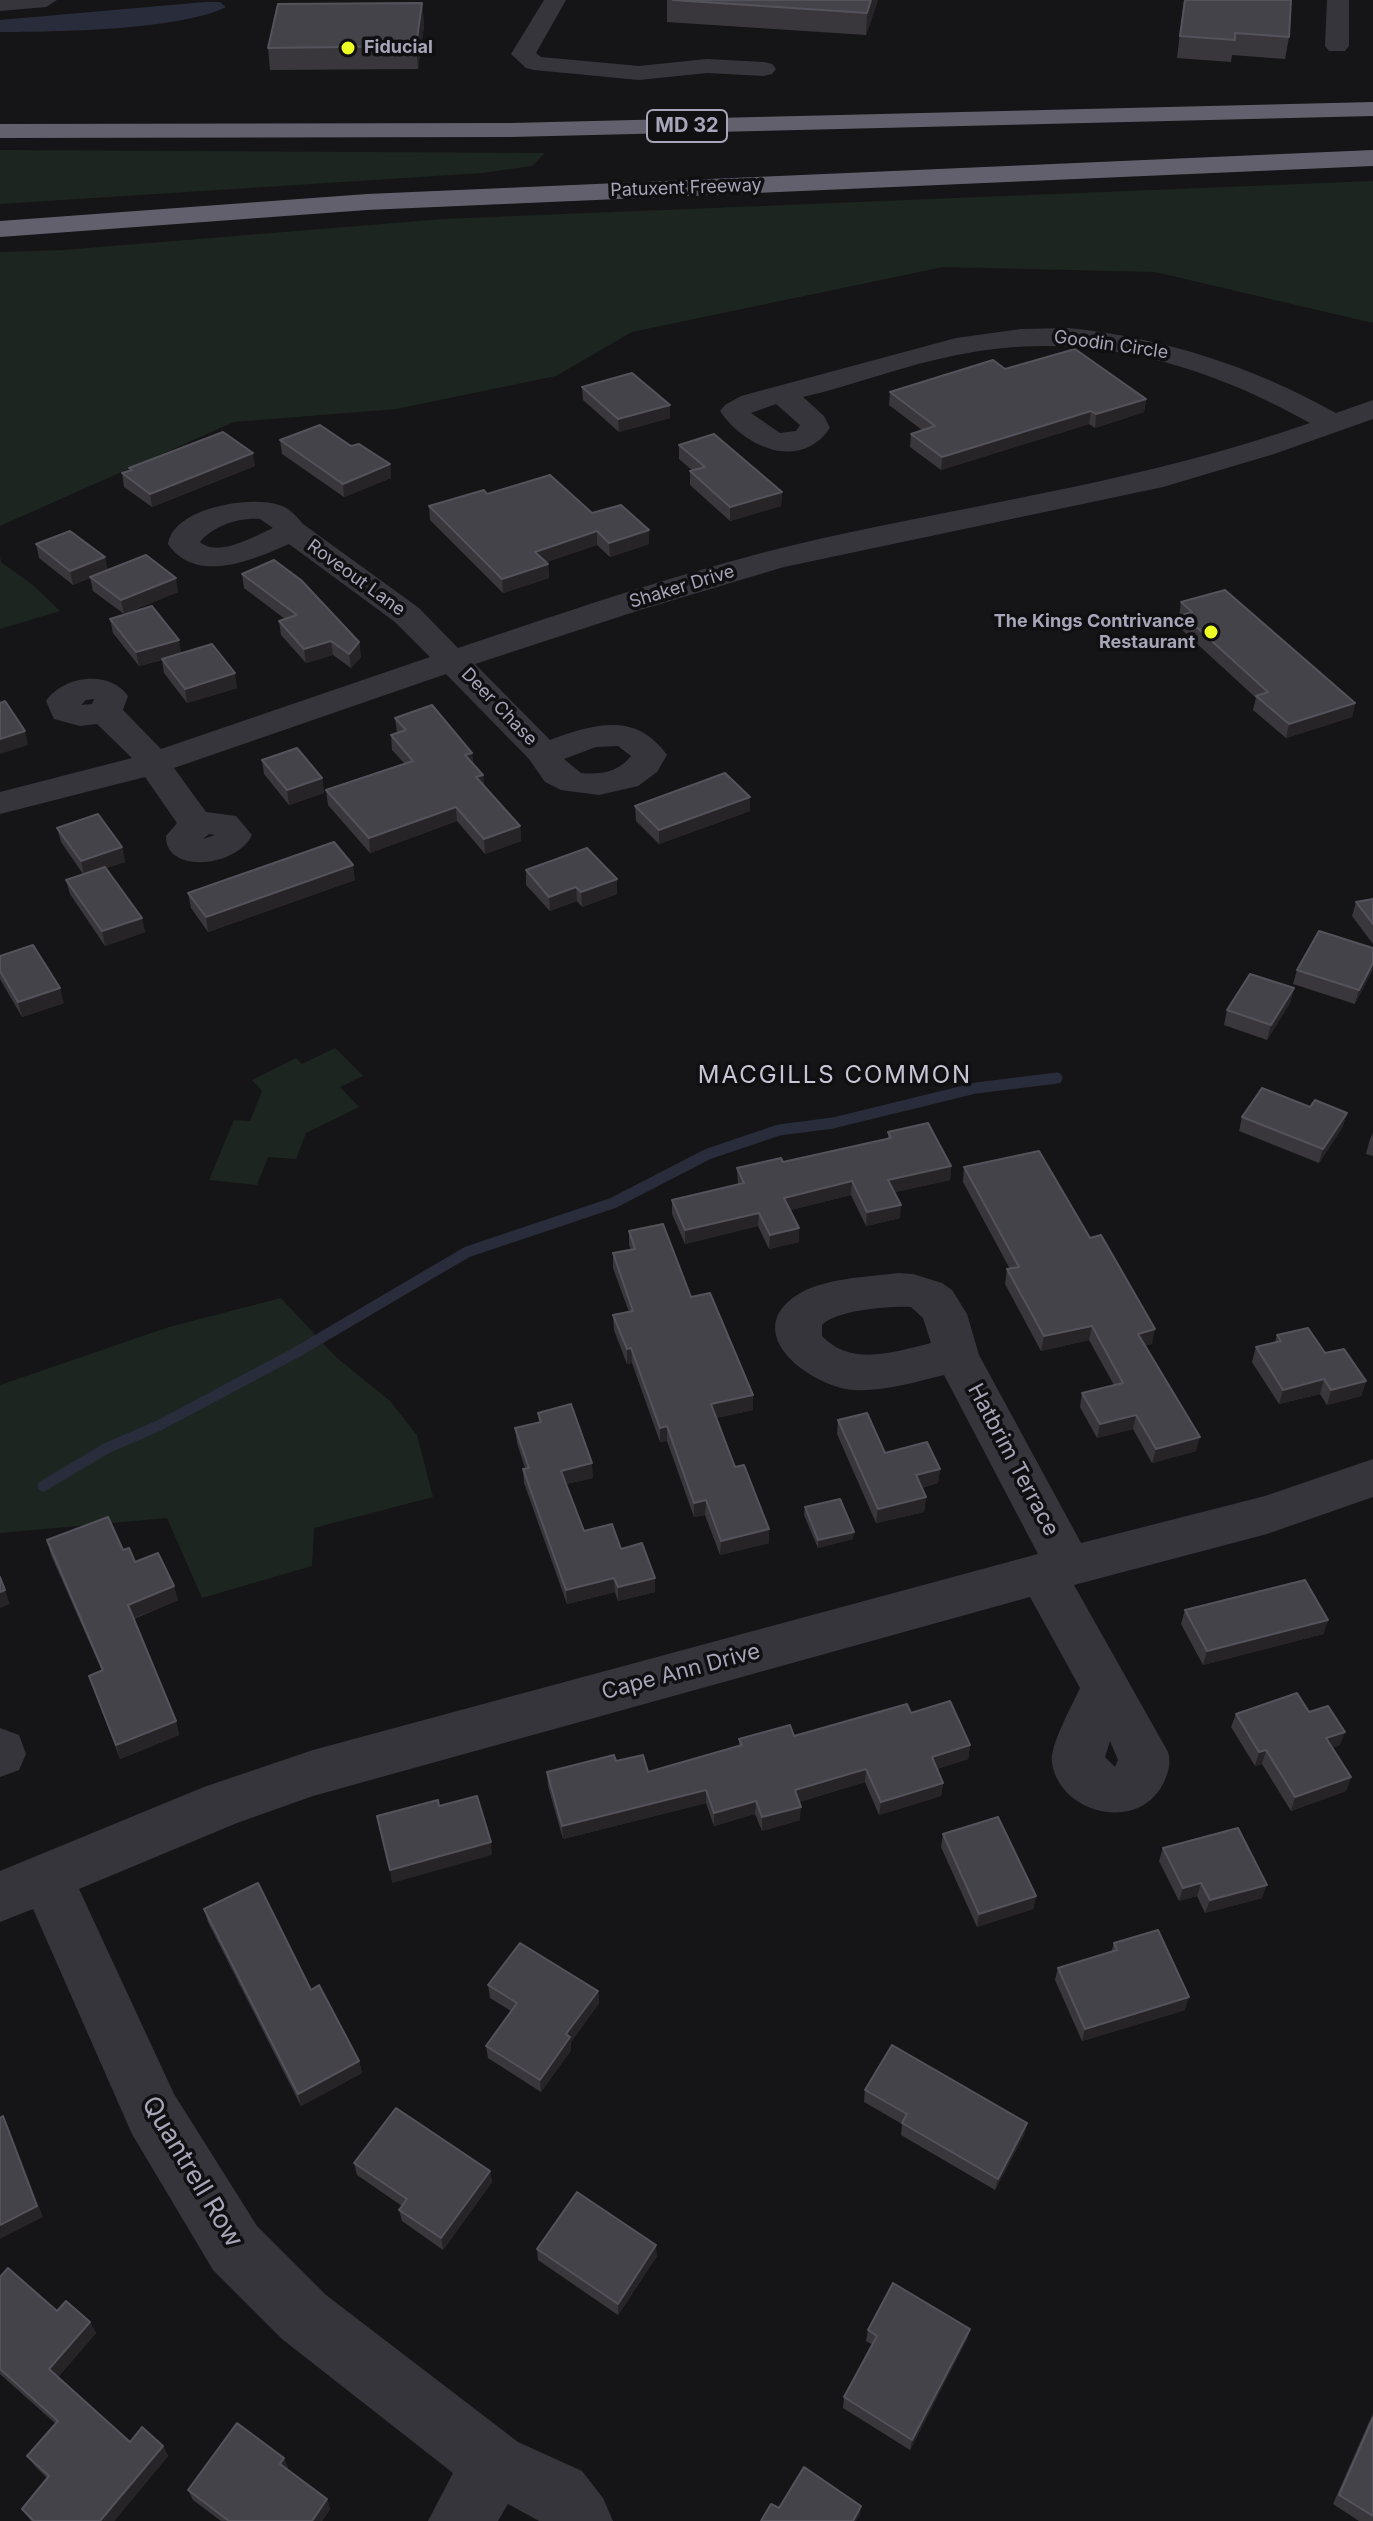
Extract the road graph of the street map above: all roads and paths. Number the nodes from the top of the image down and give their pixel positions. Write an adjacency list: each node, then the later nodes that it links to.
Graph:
1 (46, 0): 4 (street)
2 (555, 0): 6 (street)
3 (1338, 0): 5 (street)
4 (0, 4)
5 (1337, 46)
6 (764, 69)
7 (1373, 109): 8 (highway, MD 32)
8 (0, 131)
9 (1373, 158): 10 (highway, Patuxent Freeway)
10 (0, 229)
11 (784, 396): 13 (street, Goodin Circle)
12 (1373, 409): 13 (street, Shaker Drive)
13 (1334, 424): 15 (street, Shaker Drive)
14 (292, 531): 15 (street, Roveout Lane)
15 (454, 661): 17 (street, Deer Chase); 18 (street, Shaker Drive)
16 (104, 711): 18 (street)
17 (544, 754)
18 (154, 763): 19 (street, Shaker Drive); 20 (street)
19 (0, 803)
20 (197, 825)
21 (956, 1355): 23 (street, Hatbrim Terrace)
22 (1373, 1478): 23 (street, Cape Ann Drive)
23 (1056, 1569): 24 (street, Hatbrim Terrace); 25 (street, Cape Ann Drive)
24 (1106, 1687)
25 (23, 1887): 26 (street, Quantrell Row)
26 (495, 2465): 27 (street); 28 (street, Quantrell Row)
27 (461, 2521)
28 (580, 2521)

